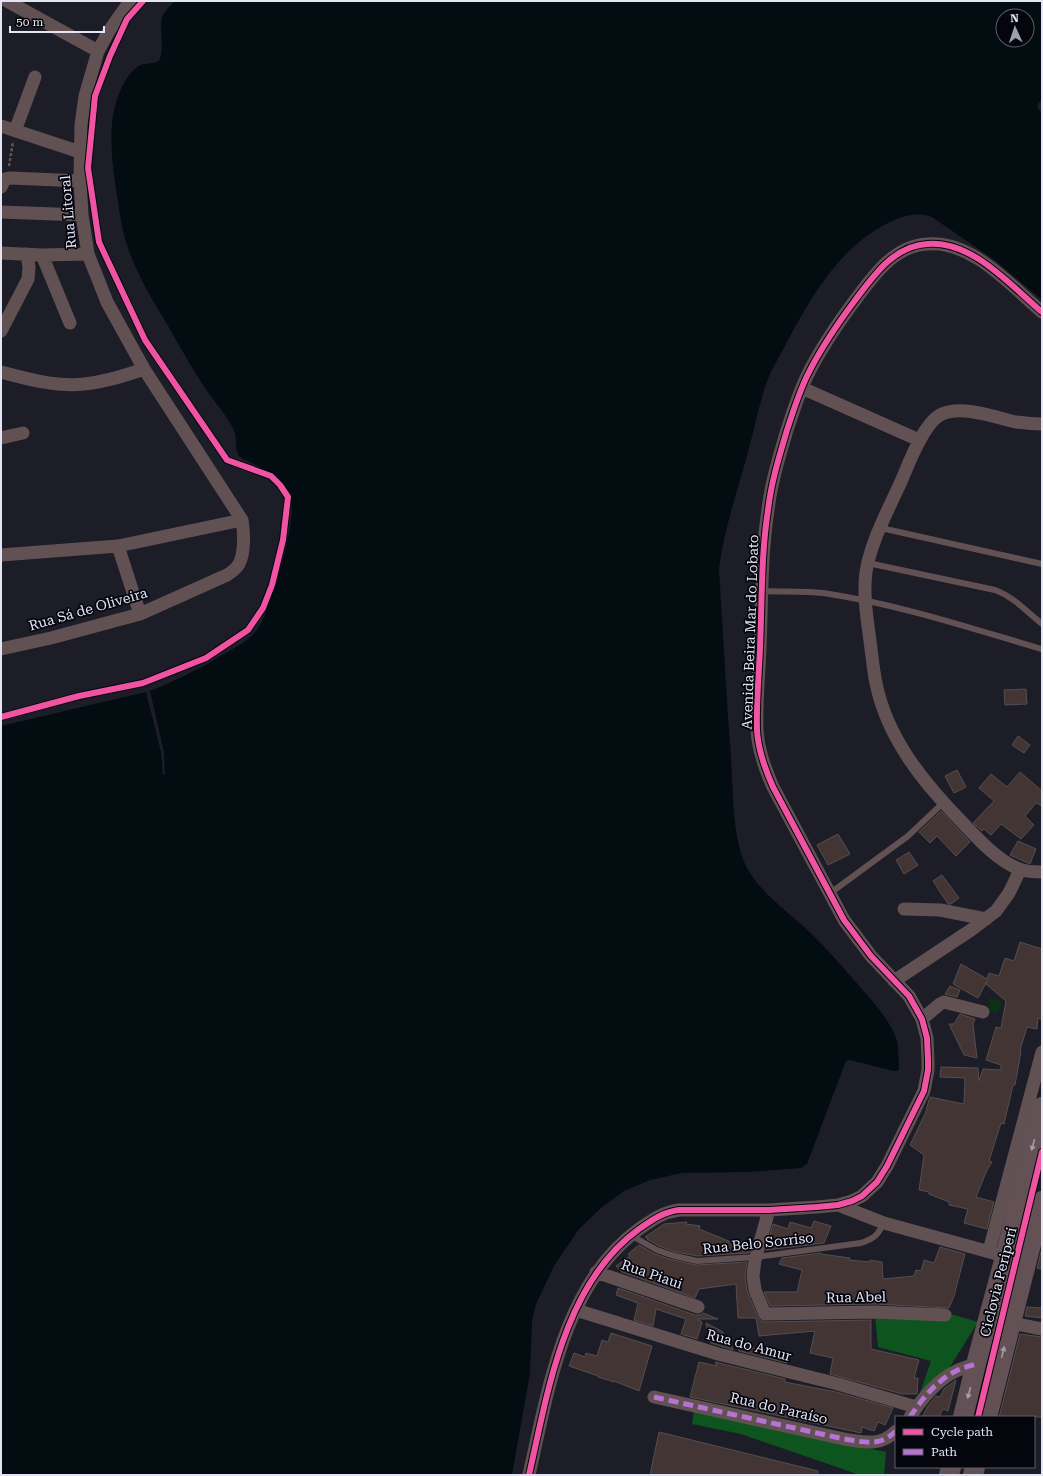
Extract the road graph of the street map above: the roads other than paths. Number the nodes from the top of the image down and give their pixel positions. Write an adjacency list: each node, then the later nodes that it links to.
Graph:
1 (7, 1): 3 (street)
2 (130, 1): 3 (street, Rua Litoral)
3 (98, 51): 7 (street, Rua Litoral)
4 (35, 76): 6 (street)
5 (1, 126): 6 (street)
6 (15, 131): 7 (street)
7 (80, 152): 8 (street, Rua Litoral)
8 (80, 181): 9 (street); 11 (street, Rua Litoral)
9 (4, 183)
10 (1, 212): 11 (street)
11 (82, 215): 14 (street, Rua Litoral)
12 (1, 253): 13 (street)
13 (27, 254): 15 (street); 18 (street)
14 (88, 254): 15 (street); 19 (street, Rua Litoral)
15 (42, 255): 17 (street)
16 (1042, 312): 21 (street, Avenida Beira Mar do Lobato)
17 (70, 322)
18 (1, 331)
19 (144, 369): 20 (street); 26 (street, Rua Litoral)
20 (1, 372)
21 (802, 388): 25 (street); 33 (street, Avenida Beira Mar do Lobato)
22 (1042, 424): 25 (street)
23 (23, 433): 24 (street)
24 (1, 438)
25 (920, 440): 27 (street)
26 (242, 520): 28 (street); 30 (street, Rua Litoral)
27 (881, 528): 31 (street); 32 (lane)
28 (118, 546): 29 (street); 35 (street)
29 (1, 555)
30 (241, 558): 35 (street, Rua Sá de Oliveira)
31 (868, 563): 34 (street); 36 (lane)
32 (1042, 564)
33 (762, 591): 34 (lane); 42 (street, Avenida Beira Mar do Lobato)
34 (865, 600): 38 (lane); 39 (street)
35 (140, 614): 37 (street, Rua Sá de Oliveira)
36 (1042, 624)
37 (1, 649)
38 (1042, 649)
39 (943, 803): 40 (street); 42 (lane)
40 (1020, 870): 41 (street); 44 (street)
41 (1042, 872)
42 (829, 894): 45 (street, Avenida Beira Mar do Lobato)
43 (904, 909): 44 (street)
44 (986, 919): 45 (street)
45 (894, 981): 47 (street, Avenida Beira Mar do Lobato)
46 (983, 1012): 47 (street)
47 (922, 1019): 51 (street, Avenida Beira Mar do Lobato)
48 (1042, 1052): 55 (street)
49 (1042, 1107): 55 (main road, one-way to 55)
50 (1042, 1201): 61 (main road)
51 (838, 1205): 52 (street, Avenida Beira Mar do Lobato); 53 (street)
52 (769, 1210): 54 (street, Avenida Beira Mar do Lobato); 56 (street)
53 (884, 1222): 55 (street); 56 (lane, Rua Belo Sorriso)
54 (631, 1235): 56 (lane, Rua Belo Sorriso); 57 (street, Avenida Beira Mar do Lobato)
55 (997, 1254): 63 (main road)
56 (756, 1257): 60 (street, Rua Abel)
57 (596, 1272): 58 (street, Rua Piaui); 59 (street, Avenida Beira Mar do Lobato)
58 (698, 1307)
59 (576, 1310): 65 (street, Rua do Amur); 69 (street, Avenida Beira Mar do Lobato)
60 (945, 1315)
61 (1011, 1323): 62 (street); 67 (main road, one-way to 61)
62 (1042, 1329)
63 (976, 1364): 65 (street); 66 (main road, one-way to 66)
64 (654, 1397): 68 (street, Rua do Paraíso)
65 (913, 1412)
66 (963, 1416)
67 (987, 1416)
68 (895, 1432)
69 (529, 1475)

